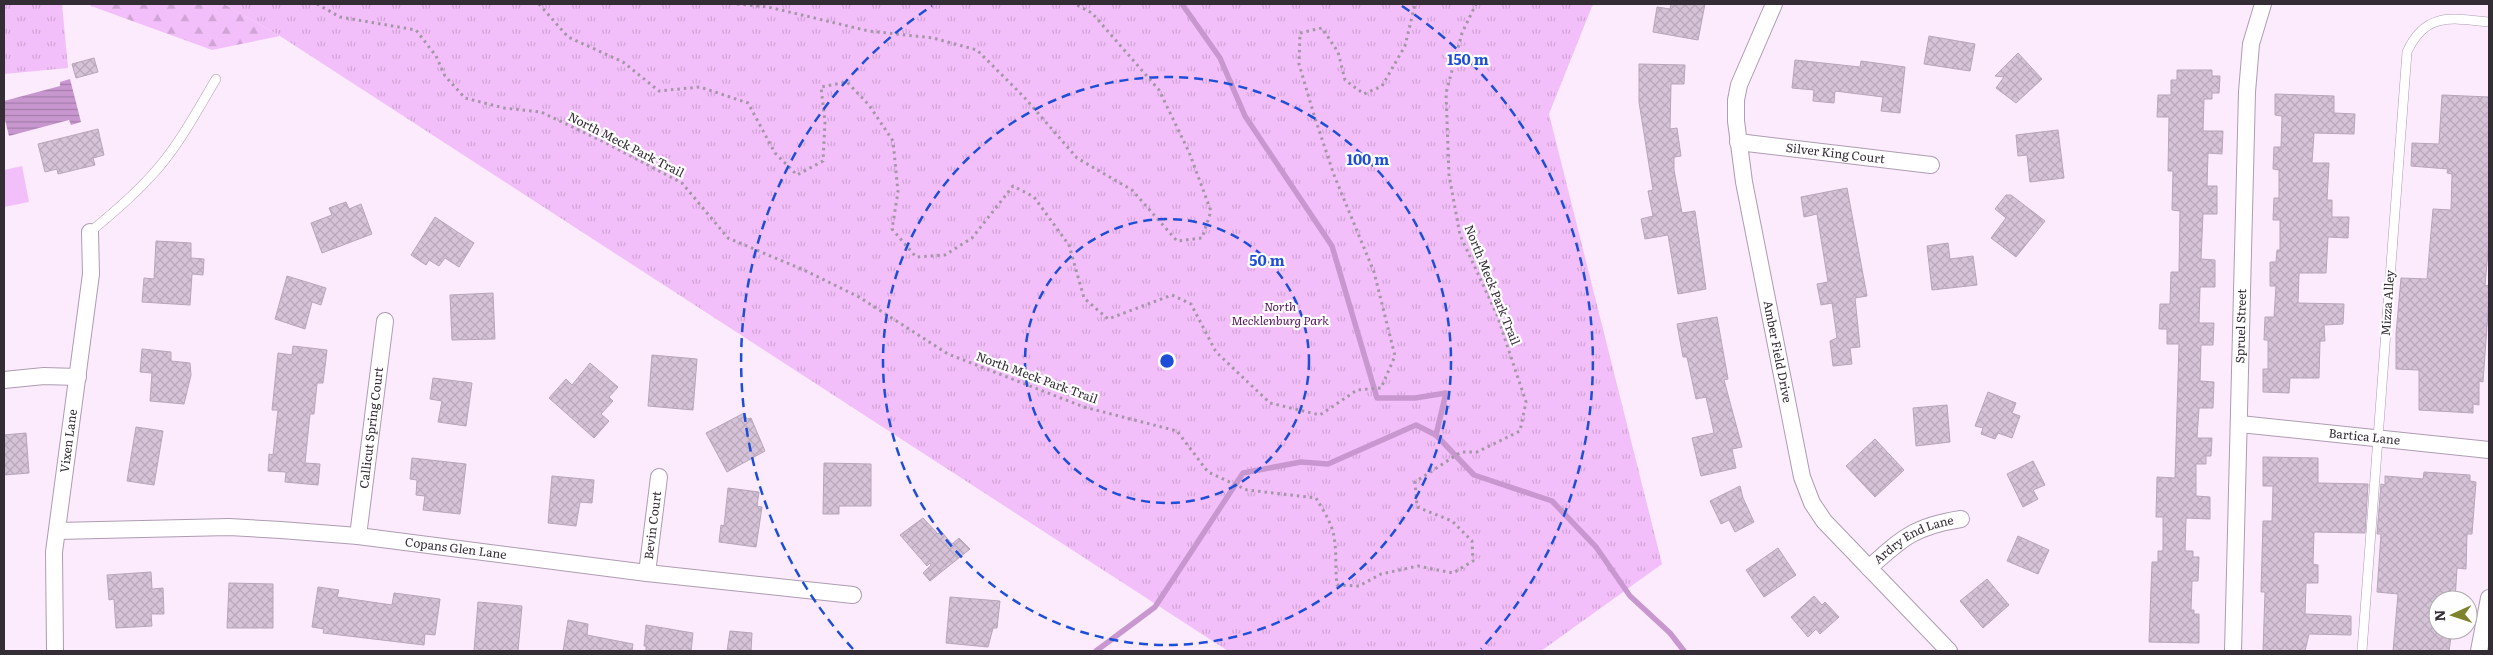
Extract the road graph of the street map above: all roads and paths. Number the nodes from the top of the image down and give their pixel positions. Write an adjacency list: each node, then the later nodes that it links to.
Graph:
1 (317, 4): 6 (path, North Meck Park Trail)
2 (539, 4): 5 (path)
3 (737, 4): 4 (path)
4 (1075, 4)
5 (1415, 4)
6 (1476, 4)
7 (1774, 4): 11 (street, Amber Field Drive)
8 (2263, 4): 17 (street, Spruel Street)
9 (2489, 22): 18 (lane, Mizza Alley)
10 (216, 79): 13 (lane)
11 (1738, 142): 12 (street, Silver King Court); 24 (street, Amber Field Drive)
12 (1931, 165)
13 (90, 232): 15 (street, Vixen Lane)
14 (385, 321): 23 (street, Callicut Spring Court)
15 (78, 377): 16 (street); 22 (street, Vixen Lane)
16 (4, 380)
17 (2240, 424): 18 (street, Bartica Lane); 30 (street, Spruel Street)
18 (2378, 438): 19 (street, Bartica Lane); 31 (lane, Mizza Alley)
19 (2489, 450)
20 (659, 478): 25 (street, Bevin Court)
21 (1961, 519): 24 (street, Ardry End Lane)
22 (56, 531): 23 (street, Copans Glen Lane); 28 (street, Vixen Lane)
23 (358, 536): 25 (street, Copans Glen Lane)
24 (1869, 568): 29 (street, Amber Field Drive)
25 (647, 573): 26 (street, Copans Glen Lane)
26 (853, 594)
27 (2489, 598): 32 (street)
28 (55, 651)
29 (1949, 651)
30 (2233, 651)
31 (2362, 651)
32 (2478, 651)

